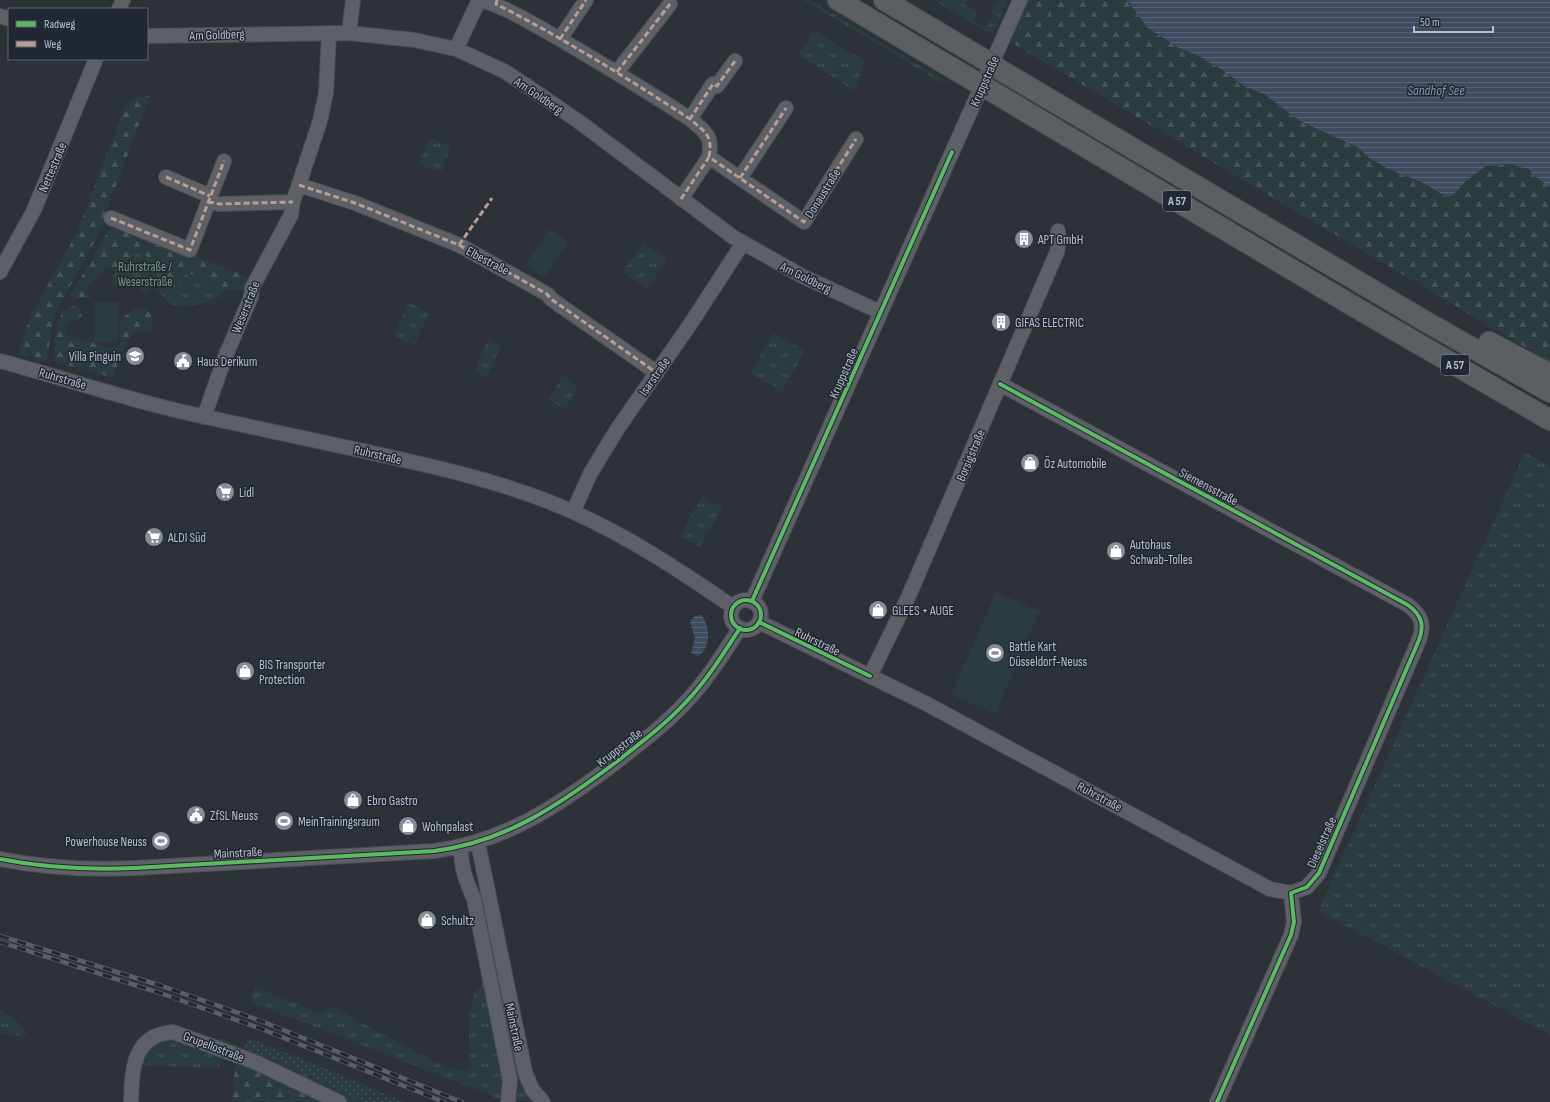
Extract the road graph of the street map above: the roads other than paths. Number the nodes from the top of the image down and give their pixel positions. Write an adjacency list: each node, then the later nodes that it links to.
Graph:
1 (352, 0): 10 (street)
2 (480, 0): 7 (street); 13 (street)
3 (586, 0): 12 (street)
4 (838, 0): 40 (highway, A 57, bridge)
5 (884, 0): 33 (highway, A 57, bridge)
6 (1020, 0): 32 (street, Kruppstraße)
7 (497, 2): 12 (street)
8 (670, 4): 16 (street)
9 (329, 33): 10 (street, Am Goldberg); 11 (street, Am Goldberg); 24 (street, Weserstraße)
10 (349, 33): 13 (street, Am Goldberg)
11 (148, 36)
12 (560, 40): 16 (street)
13 (456, 49): 26 (street, Am Goldberg)
14 (96, 60): 31 (street, Nettestraße)
15 (735, 61): 18 (street)
16 (618, 72): 18 (street)
17 (786, 108): 23 (street)
18 (690, 119): 20 (street)
19 (856, 139): 23 (street, Donaustraße)
20 (709, 158): 23 (street, Donaustraße); 26 (street)
21 (224, 161): 25 (street)
22 (166, 177): 25 (street)
23 (740, 178)
24 (299, 186): 27 (street, Weserstraße); 35 (street, Elbestraße)
25 (209, 198): 27 (street); 28 (street)
26 (681, 199): 30 (street, Am Goldberg)
27 (292, 202): 39 (street, Weserstraße)
28 (111, 218)
29 (1058, 231): 37 (street, Borsigstraße)
30 (742, 243): 32 (street, Am Goldberg); 35 (street, Isarstraße)
31 (0, 272)
32 (880, 312): 42 (street, Kruppstraße)
33 (1430, 324): 36 (highway); 38 (highway, A 57)
34 (0, 361): 39 (street, Ruhrstraße)
35 (657, 373): 41 (street, Isarstraße)
36 (1550, 374)
37 (1000, 384): 43 (street, Siemensstraße); 47 (street, Borsigstraße)
38 (1550, 392)
39 (204, 417): 41 (street, Ruhrstraße)
40 (1550, 420)
41 (573, 512): 44 (street, Ruhrstraße)
42 (752, 602): 44 (street); 45 (street)
43 (1408, 605): 52 (street, Dieselstraße)
44 (733, 607): 46 (street)
45 (759, 622): 46 (street); 47 (street, Ruhrstraße)
46 (740, 628): 48 (street, Kruppstraße)
47 (870, 676): 52 (street, Ruhrstraße)
48 (478, 843): 49 (street, Mainstraße); 51 (street, Mainstraße)
49 (462, 847): 50 (street, Mainstraße); 51 (street); 53 (street)
50 (0, 859)
51 (485, 877): 53 (street); 57 (street, Mainstraße)
52 (1291, 893): 58 (street)
53 (474, 899): 56 (street)
54 (131, 1102): 55 (street, Grupellostraße)
55 (339, 1102)
56 (508, 1102)
57 (543, 1102)
58 (1217, 1102)

